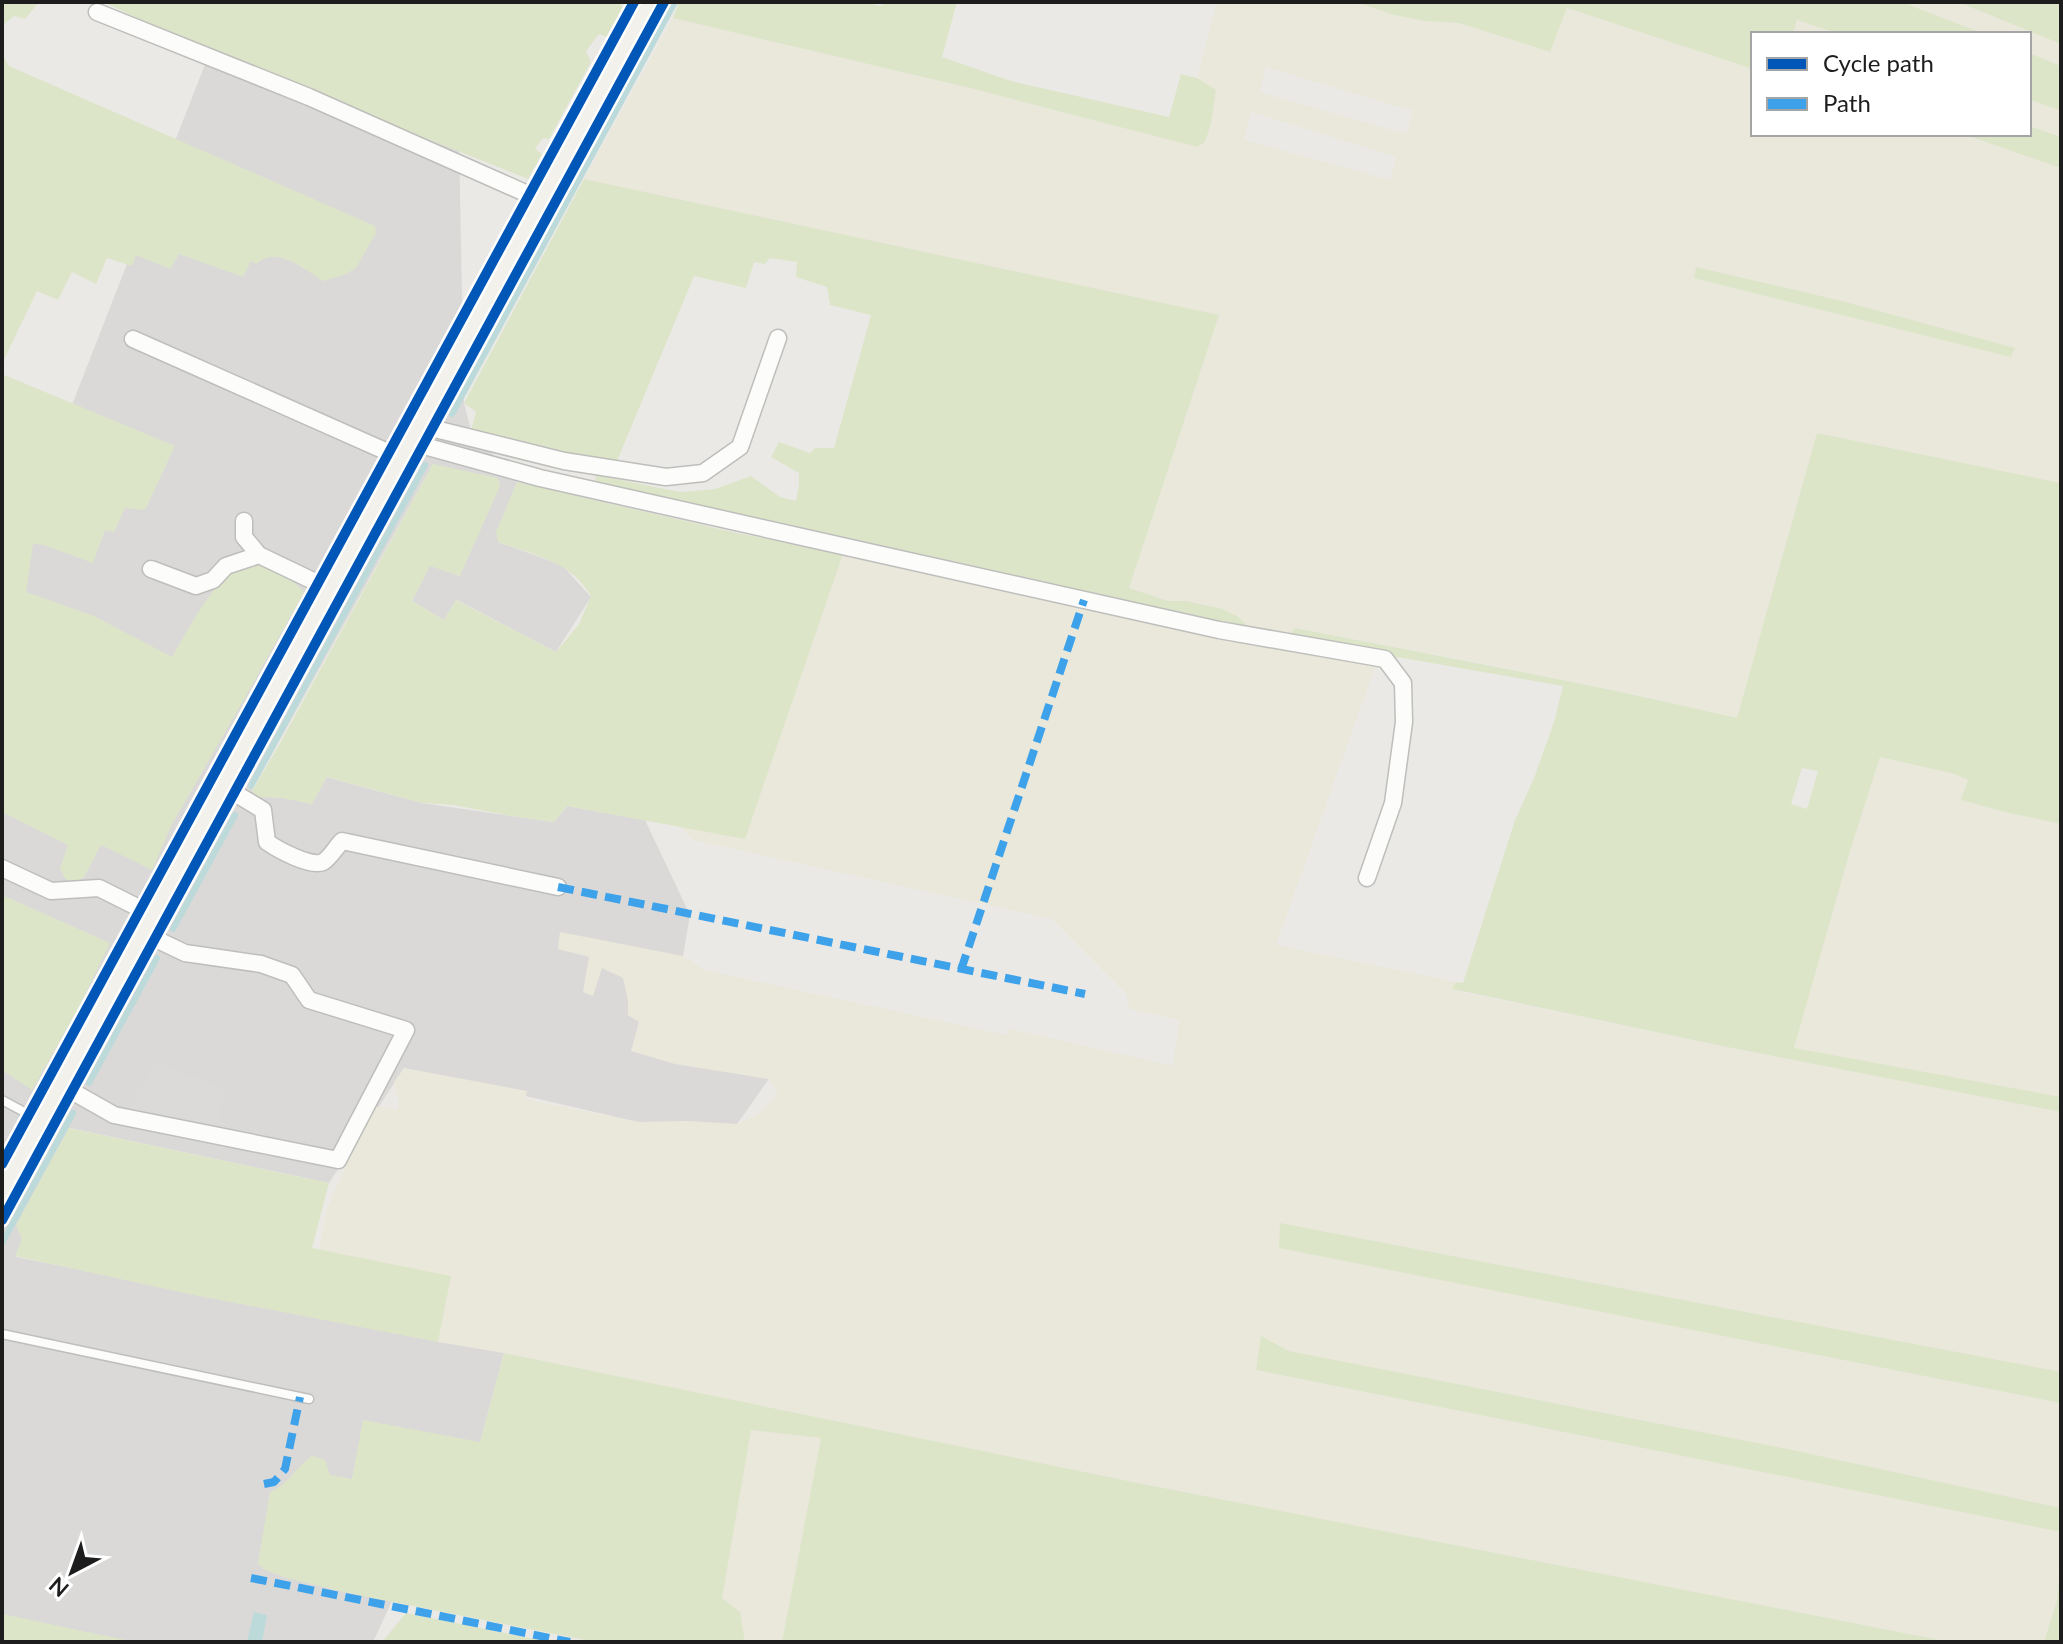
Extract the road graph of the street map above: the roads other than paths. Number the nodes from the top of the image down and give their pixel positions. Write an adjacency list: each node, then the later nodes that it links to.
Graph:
1 (648, 2): 3 (street)
2 (97, 12): 3 (street)
3 (541, 200): 6 (street)
4 (778, 338): 6 (street)
5 (133, 339): 6 (street)
6 (410, 442): 10 (street); 13 (street)
7 (244, 521): 8 (street)
8 (259, 555): 9 (street); 10 (street)
9 (151, 569)
10 (330, 589): 11 (street)
11 (223, 786): 14 (street); 15 (street)
12 (2, 868): 15 (street)
13 (1367, 878)
14 (558, 887)
15 (148, 924): 16 (street); 16 (street)
16 (61, 1085): 18 (street)
17 (2, 1100): 18 (lane)
18 (41, 1121): 19 (street)
19 (2, 1193)
20 (2, 1334): 21 (lane)
21 (309, 1399)

